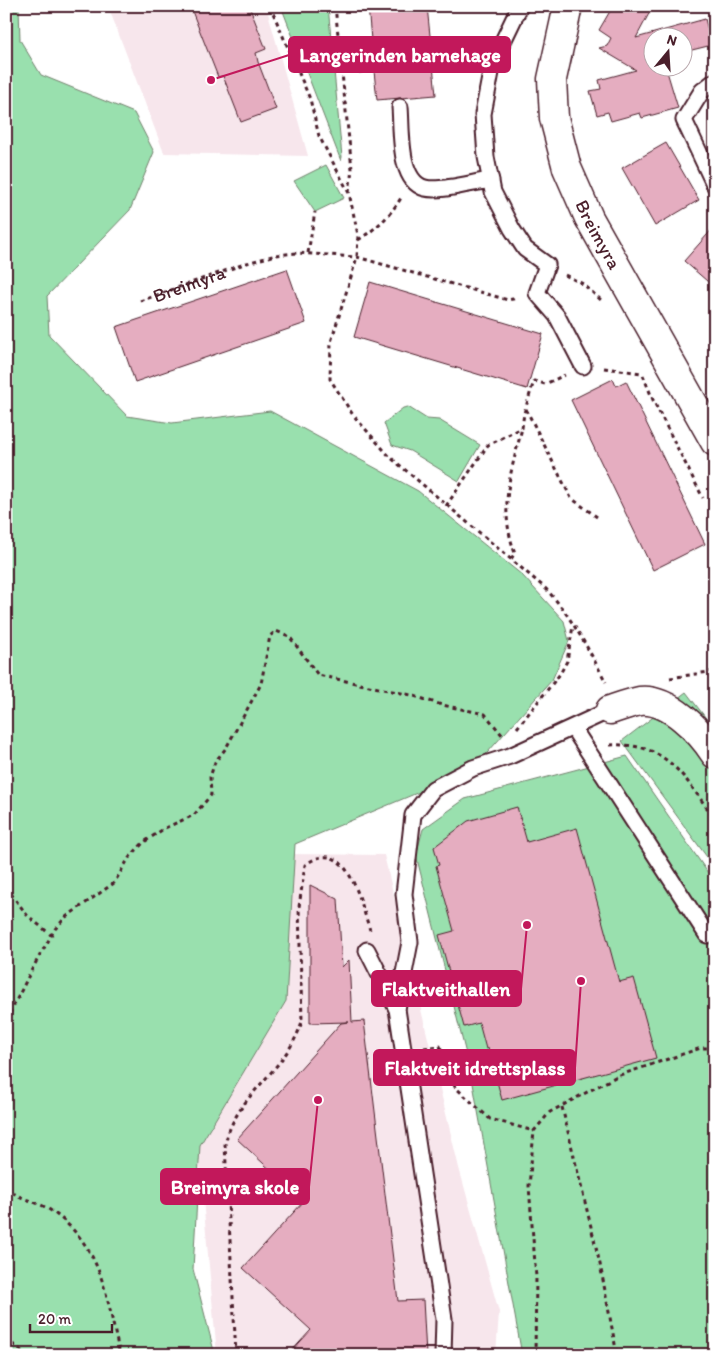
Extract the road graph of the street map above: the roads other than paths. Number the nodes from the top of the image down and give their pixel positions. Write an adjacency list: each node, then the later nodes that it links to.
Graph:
1 (520, 6): 5 (lane)
2 (568, 6): 8 (street, Breimyra)
3 (715, 81): 6 (lane)
4 (400, 107): 5 (lane)
5 (491, 180): 7 (lane)
6 (715, 186)
7 (583, 366)
8 (715, 442)
9 (615, 709): 10 (lane); 11 (street)
10 (573, 728): 12 (lane); 14 (lane)
11 (715, 754)
12 (707, 935)
13 (367, 950): 14 (lane)
14 (397, 1010): 15 (lane)
15 (444, 1355)

